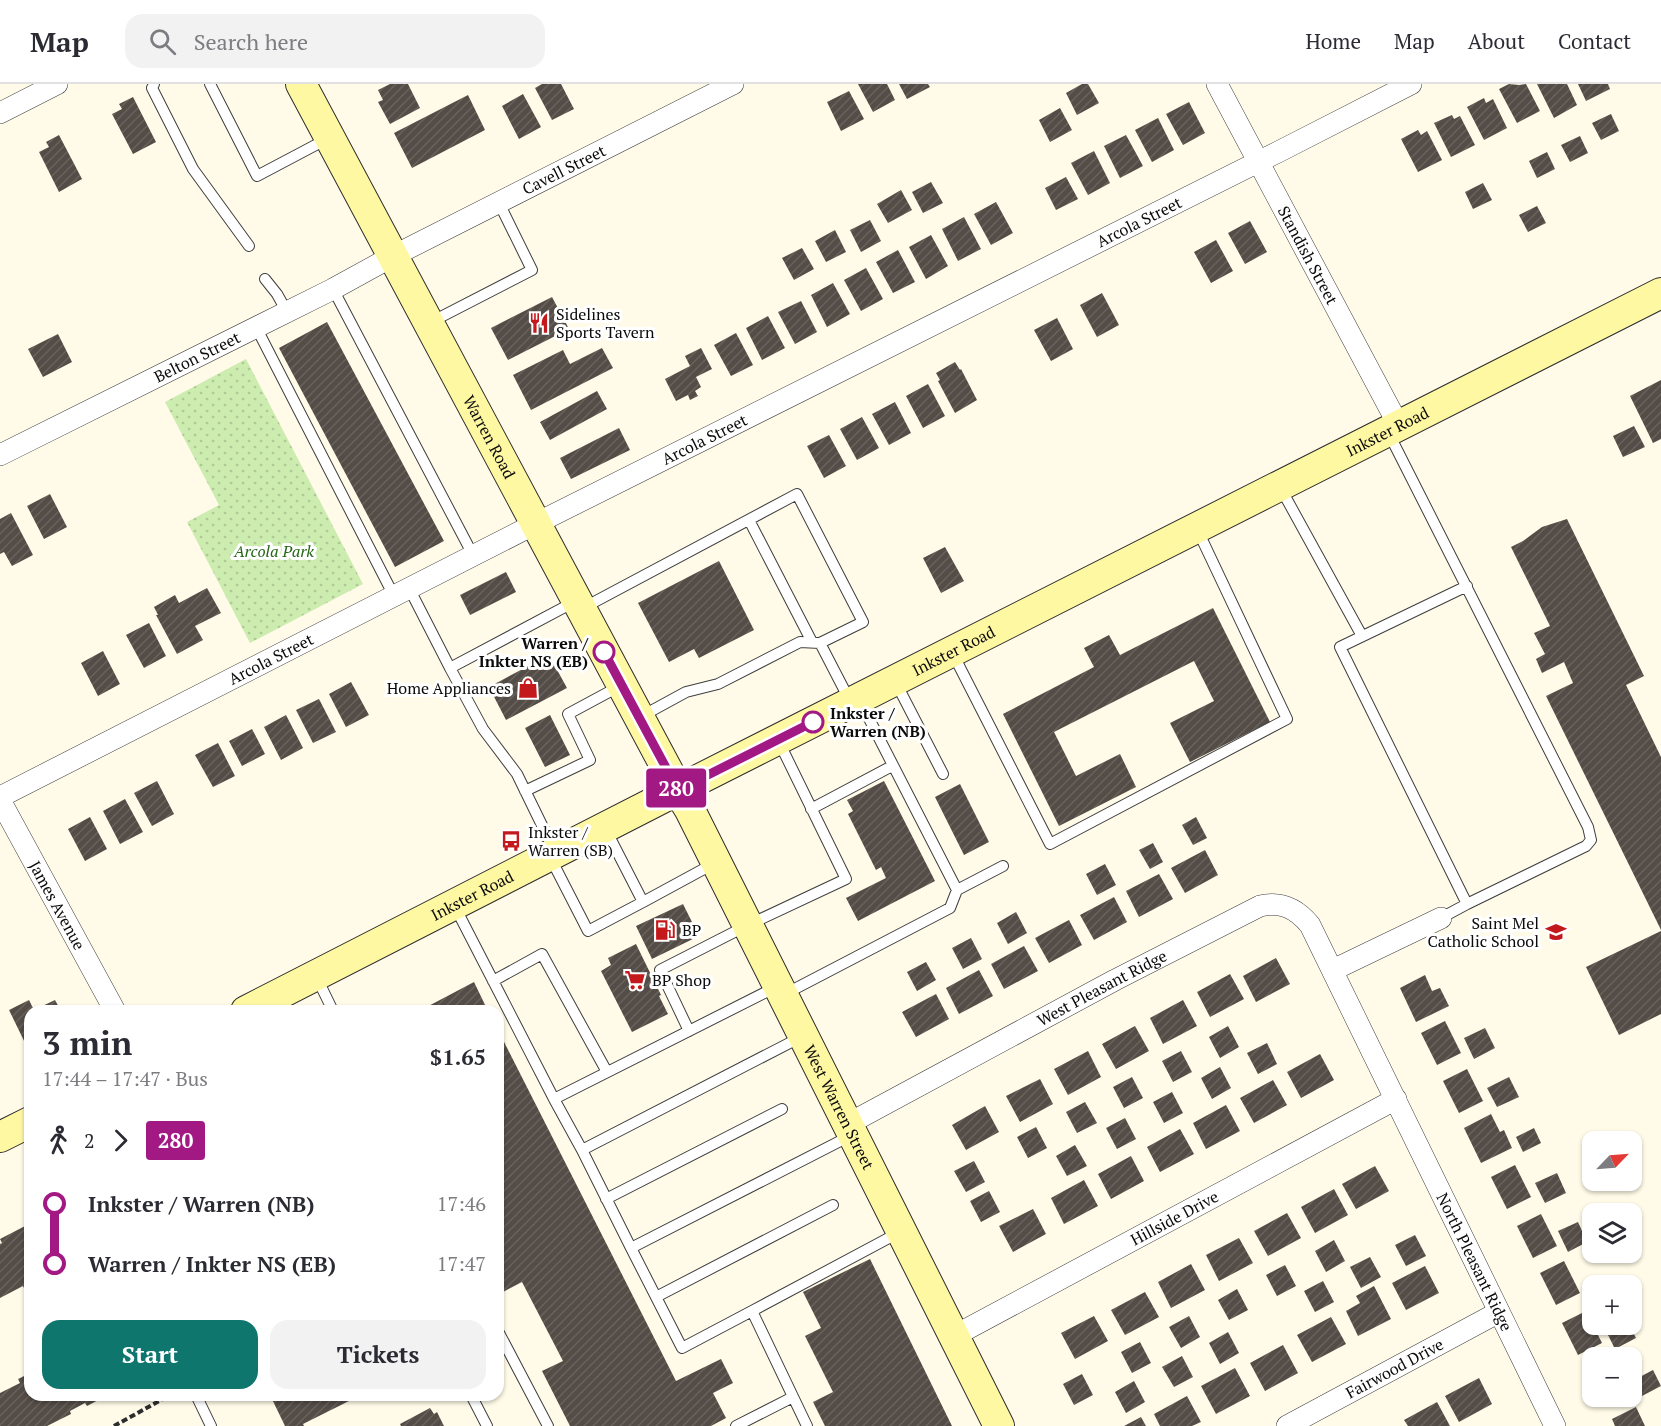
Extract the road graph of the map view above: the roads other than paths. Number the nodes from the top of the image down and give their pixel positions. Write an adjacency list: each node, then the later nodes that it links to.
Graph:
1 (57, 84): 8 (street)
2 (154, 84): 12 (lane)
3 (210, 84): 9 (lane)
4 (301, 84): 9 (main road, Warren Road)
5 (733, 84): 11 (street, Cavell Street)
6 (1217, 84): 10 (street, Standish Street)
7 (1411, 84): 10 (street, Arcola Street)
8 (0, 113)
9 (329, 138): 13 (main road, Warren Road)
10 (1259, 162): 20 (street, Standish Street); 24 (street, Arcola Street)
11 (499, 203): 13 (street, Cavell Street); 18 (lane)
12 (249, 246)
13 (393, 256): 15 (street, Belton Street); 18 (main road, Warren Road)
14 (265, 279): 17 (lane)
15 (333, 289): 17 (street, Belton Street); 26 (lane)
16 (1661, 294): 20 (main road, Inkster Road)
17 (287, 312): 19 (street, Belton Street)
18 (429, 323): 24 (main road, Warren Road)
19 (256, 327): 21 (street, Belton Street); 28 (lane)
20 (1393, 429): 22 (main road, Inkster Road); 27 (lane)
21 (0, 454)
22 (1279, 486): 25 (main road, Inkster Road); 30 (lane)
23 (748, 520): 29 (lane); 31 (lane); 31 (lane)
24 (535, 524): 26 (street, Arcola Street); 29 (main road, Warren Road)
25 (1196, 528): 32 (main road, Inkster Road); 32 (lane)
26 (473, 555): 28 (street, Arcola Street)
27 (1467, 586): 30 (lane); 51 (lane)
28 (402, 592): 33 (lane); 43 (street, Arcola Street)
29 (579, 605): 33 (lane); 35 (main road, Warren Road)
30 (1362, 636): 51 (lane)
31 (816, 643): 36 (lane); 37 (lane)
32 (952, 652): 34 (main road, Inkster Road)
33 (450, 668): 42 (lane)
34 (895, 681): 36 (main road, Inkster Road); 40 (lane)
35 (622, 686): 37 (main road, Warren Road); 42 (lane)
36 (855, 701): 38 (main road, Inkster Road); 39 (lane)
37 (639, 717): 41 (main road, Warren Road)
38 (778, 740): 41 (main road, Inkster Road); 44 (lane)
39 (892, 766): 44 (lane); 49 (lane)
40 (943, 774)
41 (678, 790): 45 (main road, Inkster Road); 47 (main road, West Warren Street)
42 (525, 791): 46 (lane)
43 (0, 798): 59 (street, James Avenue)
44 (811, 809): 54 (lane)
45 (605, 828): 46 (main road, Inkster Road); 50 (lane)
46 (553, 854): 50 (lane); 52 (main road, Inkster Road)
47 (716, 862): 50 (lane); 54 (main road, West Warren Street)
48 (1003, 866): 49 (lane)
49 (957, 890): 58 (lane)
50 (643, 902)
51 (1467, 904): 53 (lane)
52 (454, 905): 56 (main road, Inkster Road); 57 (lane)
53 (1441, 918): 55 (street)
54 (748, 925): 58 (main road, West Warren Street); 62 (lane)
55 (1333, 970): 66 (street, West Pleasant Ridge); 69 (street, West Pleasant Ridge)
56 (315, 976): 60 (main road, Inkster Road); 61 (lane)
57 (493, 981): 64 (lane); 65 (lane)
58 (781, 991): 62 (lane); 63 (main road, West Warren Street)
59 (112, 1005)
60 (262, 1005)
61 (330, 1005)
62 (689, 1031): 64 (lane)
63 (803, 1036): 69 (main road, West Warren Street); 71 (lane)
64 (607, 1072): 65 (lane)
65 (554, 1099): 71 (lane)
66 (1396, 1099): 78 (street, North Pleasant Ridge); 79 (street, Hillside Drive)
67 (782, 1109): 72 (lane)
68 (24, 1125): 70 (main road)
69 (851, 1129): 74 (main road, West Warren Street); 75 (lane)
70 (0, 1137)
71 (582, 1150): 72 (lane)
72 (606, 1199): 75 (lane)
73 (833, 1205): 76 (lane)
74 (902, 1231): 77 (lane); 79 (main road, West Warren Street)
75 (631, 1248): 76 (lane)
76 (656, 1297): 77 (lane)
77 (752, 1311): 81 (lane)
78 (1500, 1312): 90 (street, Fairwood Drive); 91 (street, North Pleasant Ridge)
79 (954, 1336): 89 (main road, West Warren Street)
80 (504, 1342): 86 (lane)
81 (793, 1397): 87 (lane); 88 (lane)
82 (199, 1401): 84 (lane)
83 (474, 1401): 85 (lane)
84 (211, 1426)
85 (487, 1426)
86 (548, 1426)
87 (736, 1426)
88 (807, 1426)
89 (999, 1426)
90 (1287, 1426)
91 (1555, 1426)

